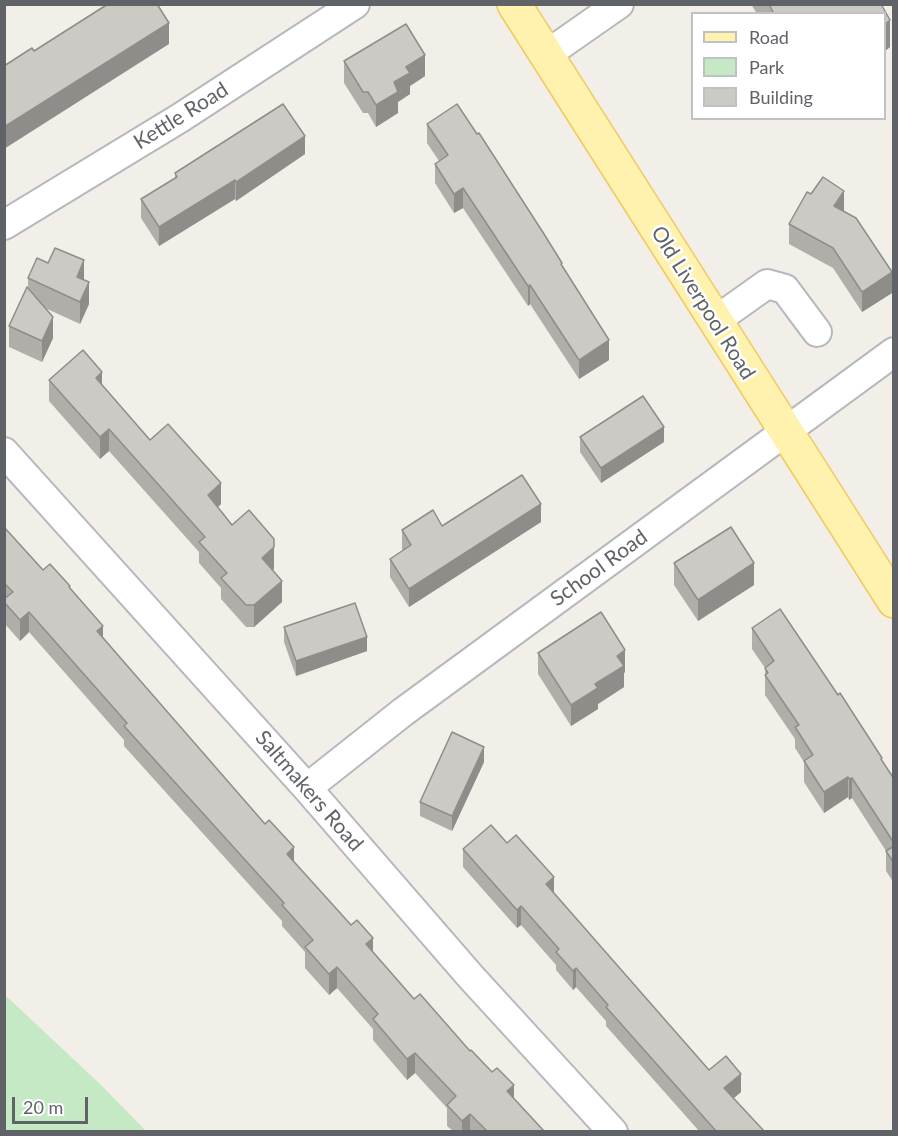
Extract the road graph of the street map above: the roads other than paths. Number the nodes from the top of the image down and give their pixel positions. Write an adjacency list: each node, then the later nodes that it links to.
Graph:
1 (355, 4): 5 (street, Kettle Road)
2 (514, 4): 4 (main road, Old Liverpool Road)
3 (619, 4): 4 (street)
4 (546, 55): 6 (main road, Old Liverpool Road)
5 (4, 225)
6 (715, 321): 7 (street); 9 (main road, Old Liverpool Road)
7 (817, 332)
8 (894, 352): 9 (street, School Road)
9 (785, 431): 11 (main road, Old Liverpool Road); 12 (street, School Road)
10 (4, 452): 12 (street, Saltmakers Road)
11 (894, 601)
12 (307, 788): 13 (street, Saltmakers Road)
13 (613, 1131)

